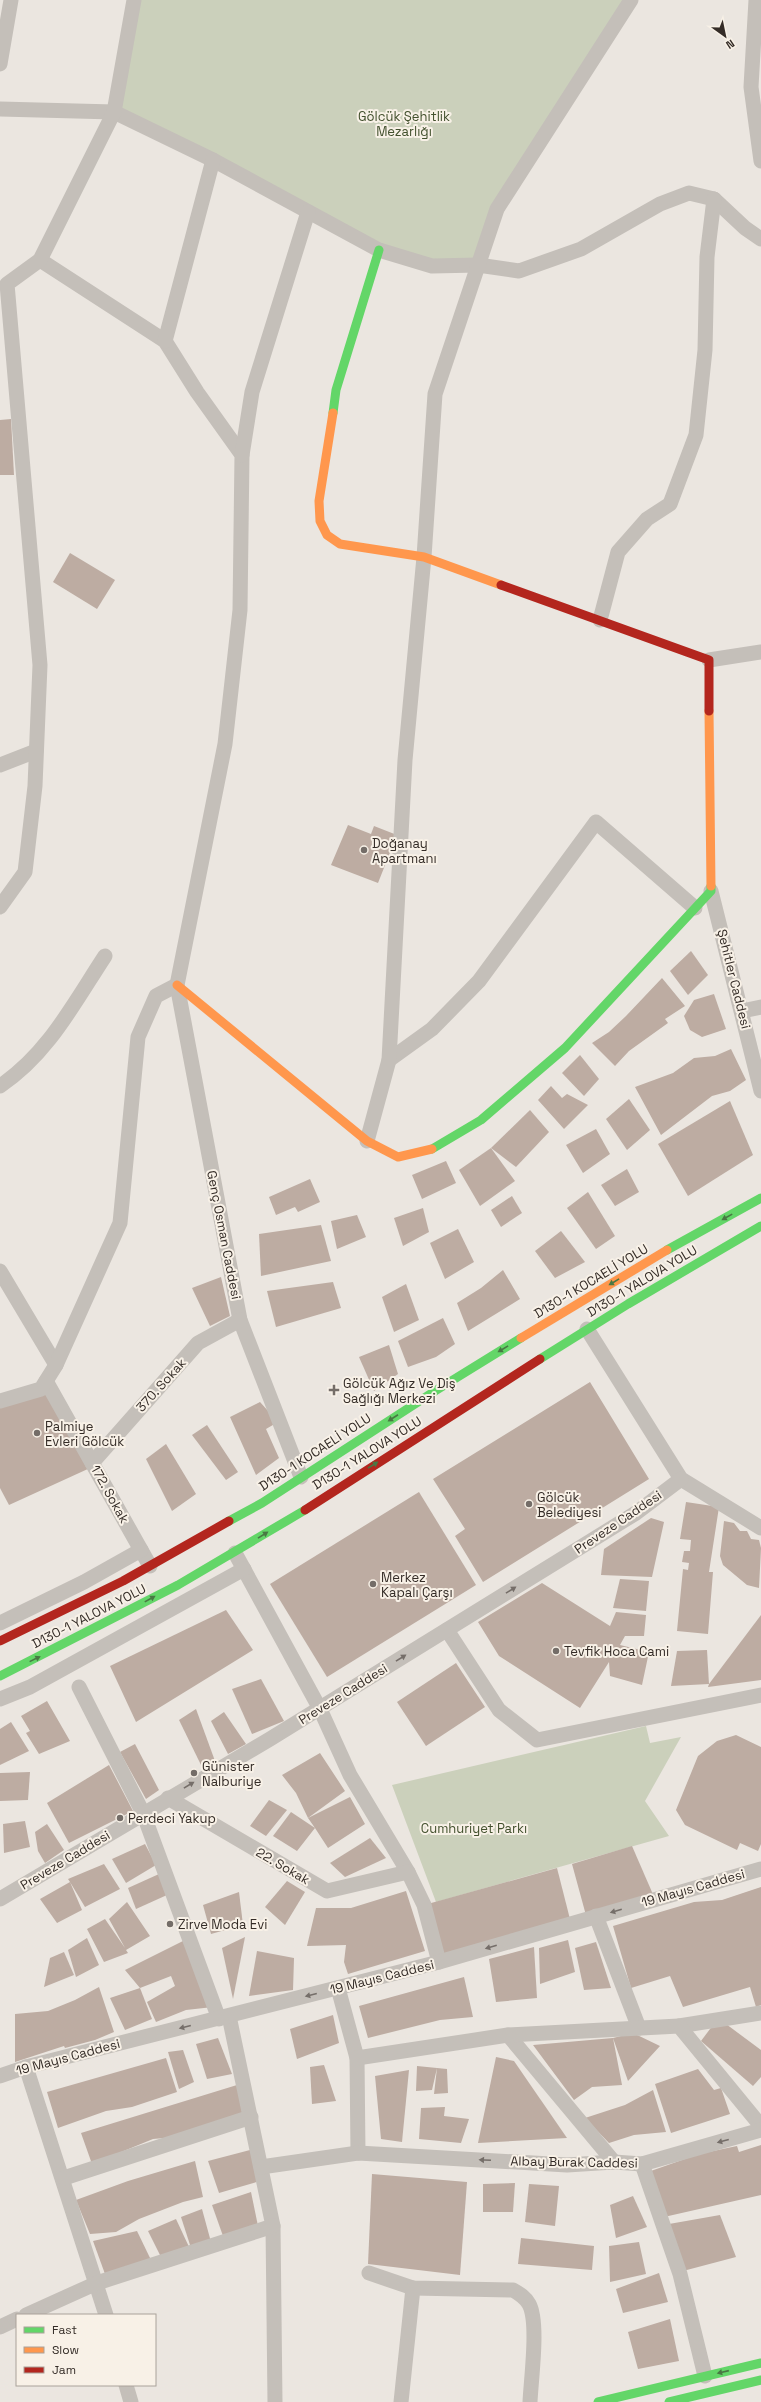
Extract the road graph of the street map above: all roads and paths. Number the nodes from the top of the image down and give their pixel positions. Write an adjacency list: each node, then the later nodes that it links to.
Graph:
1 (11, 0): 5 (street)
2 (134, 0): 7 (street)
3 (631, 0): 15 (street)
4 (756, 0): 9 (street)
5 (0, 64)
6 (0, 109): 7 (street)
7 (114, 112): 8 (street); 14 (street)
8 (213, 160): 11 (street); 17 (street)
9 (761, 161)
10 (714, 199): 12 (street); 15 (street); 20 (street)
11 (308, 212): 13 (street); 18 (street)
12 (761, 239)
13 (379, 250): 15 (street); 19 (main road)
14 (40, 260): 16 (street); 17 (street)
15 (478, 264): 19 (street)
16 (4, 284): 23 (street)
17 (165, 341): 18 (street)
18 (242, 454): 29 (street)
19 (424, 557): 20 (main road); 32 (street)
20 (600, 620): 22 (main road)
21 (761, 652): 22 (street)
22 (709, 660): 25 (main road)
23 (36, 751): 24 (street); 26 (street)
24 (0, 765)
25 (711, 891): 27 (main road); 31 (street, Şehitler Caddesi)
26 (0, 907)
27 (695, 908): 32 (street); 35 (main road)
28 (105, 956): 33 (street)
29 (177, 985): 35 (main road); 39 (street, Genç Osman Caddesi); 41 (street)
30 (761, 1007): 31 (street)
31 (742, 1011): 34 (street, Şehitler Caddesi)
32 (389, 1060): 35 (street)
33 (0, 1086)
34 (761, 1091)
35 (367, 1141)
36 (761, 1198): 45 (main road, D130-1 KOCAELİ YOLU, one-way to 45)
37 (761, 1226): 40 (main road, D130-1 YALOVA YOLU)
38 (0, 1271): 41 (street)
39 (240, 1320): 44 (street, 370. Sokak); 45 (street, Genç Osman Caddesi)
40 (587, 1329): 46 (street); 49 (main road, D130-1 YALOVA YOLU, one-way to 40)
41 (56, 1365): 42 (street)
42 (46, 1381): 43 (street); 44 (street, 172. Sokak)
43 (0, 1401)
44 (92, 1462): 48 (street, 172. Sokak)
45 (301, 1477): 50 (main road, D130-1 KOCAELİ YOLU)
46 (680, 1479): 47 (street); 53 (street, Preveze Caddesi, one-way to 46)
47 (761, 1528)
48 (141, 1550): 50 (street, 172. Sokak); 52 (street)
49 (235, 1553): 51 (street); 55 (main road, D130-1 YALOVA YOLU, one-way to 49)
50 (150, 1566): 54 (main road, D130-1 KOCAELİ YOLU)
51 (244, 1570): 58 (street); 59 (street)
52 (0, 1623)
53 (447, 1630): 57 (street); 59 (street, Preveze Caddesi, one-way to 53)
54 (0, 1641)
55 (0, 1676)
56 (79, 1687): 61 (street)
57 (761, 1695)
58 (0, 1699)
59 (320, 1709): 60 (street, Preveze Caddesi, one-way to 59); 63 (street)
60 (168, 1798): 61 (street, Preveze Caddesi); 63 (street, 22. Sokak)
61 (143, 1813): 64 (street, Preveze Caddesi); 69 (street)
62 (761, 1869): 65 (street, 19 Mayıs Caddesi, one-way to 65)
63 (408, 1872): 66 (street)
64 (0, 1899)
65 (596, 1916): 66 (street, 19 Mayıs Caddesi, one-way to 66); 71 (street)
66 (439, 1962): 67 (street, 19 Mayıs Caddesi)
67 (338, 1988): 69 (street, 19 Mayıs Caddesi, one-way to 69); 73 (street)
68 (761, 2013): 70 (street)
69 (224, 2017): 74 (street, 19 Mayıs Caddesi, one-way to 74); 76 (street)
70 (679, 2026): 71 (street); 77 (street)
71 (639, 2028): 72 (street)
72 (508, 2035): 73 (street); 80 (street)
73 (357, 2058): 79 (street)
74 (26, 2067): 75 (street, 19 Mayıs Caddesi); 83 (street)
75 (0, 2076)
76 (251, 2117): 82 (street); 83 (street)
77 (761, 2126)
78 (761, 2130): 81 (street, Albay Burak Caddesi, one-way to 81)
79 (358, 2153): 80 (street, Albay Burak Caddesi, one-way to 79); 82 (street, Albay Burak Caddesi)
80 (614, 2162): 81 (street, Albay Burak Caddesi)
81 (642, 2164): 93 (street)
82 (261, 2167): 84 (street)
83 (64, 2178): 86 (street)
84 (273, 2226): 86 (street); 97 (street)
85 (369, 2273): 87 (street)
86 (97, 2283): 88 (street); 89 (street)
87 (413, 2288): 98 (street); 99 (street)
88 (28, 2314)
89 (106, 2314)
90 (16, 2319): 91 (street)
91 (0, 2327)
92 (761, 2363): 93 (main road, one-way to 93)
93 (705, 2376): 100 (main road)
94 (761, 2380): 101 (main road)
95 (126, 2386): 96 (street)
96 (131, 2402)
97 (274, 2402)
98 (401, 2402)
99 (530, 2402)
100 (598, 2402)
101 (669, 2402)

